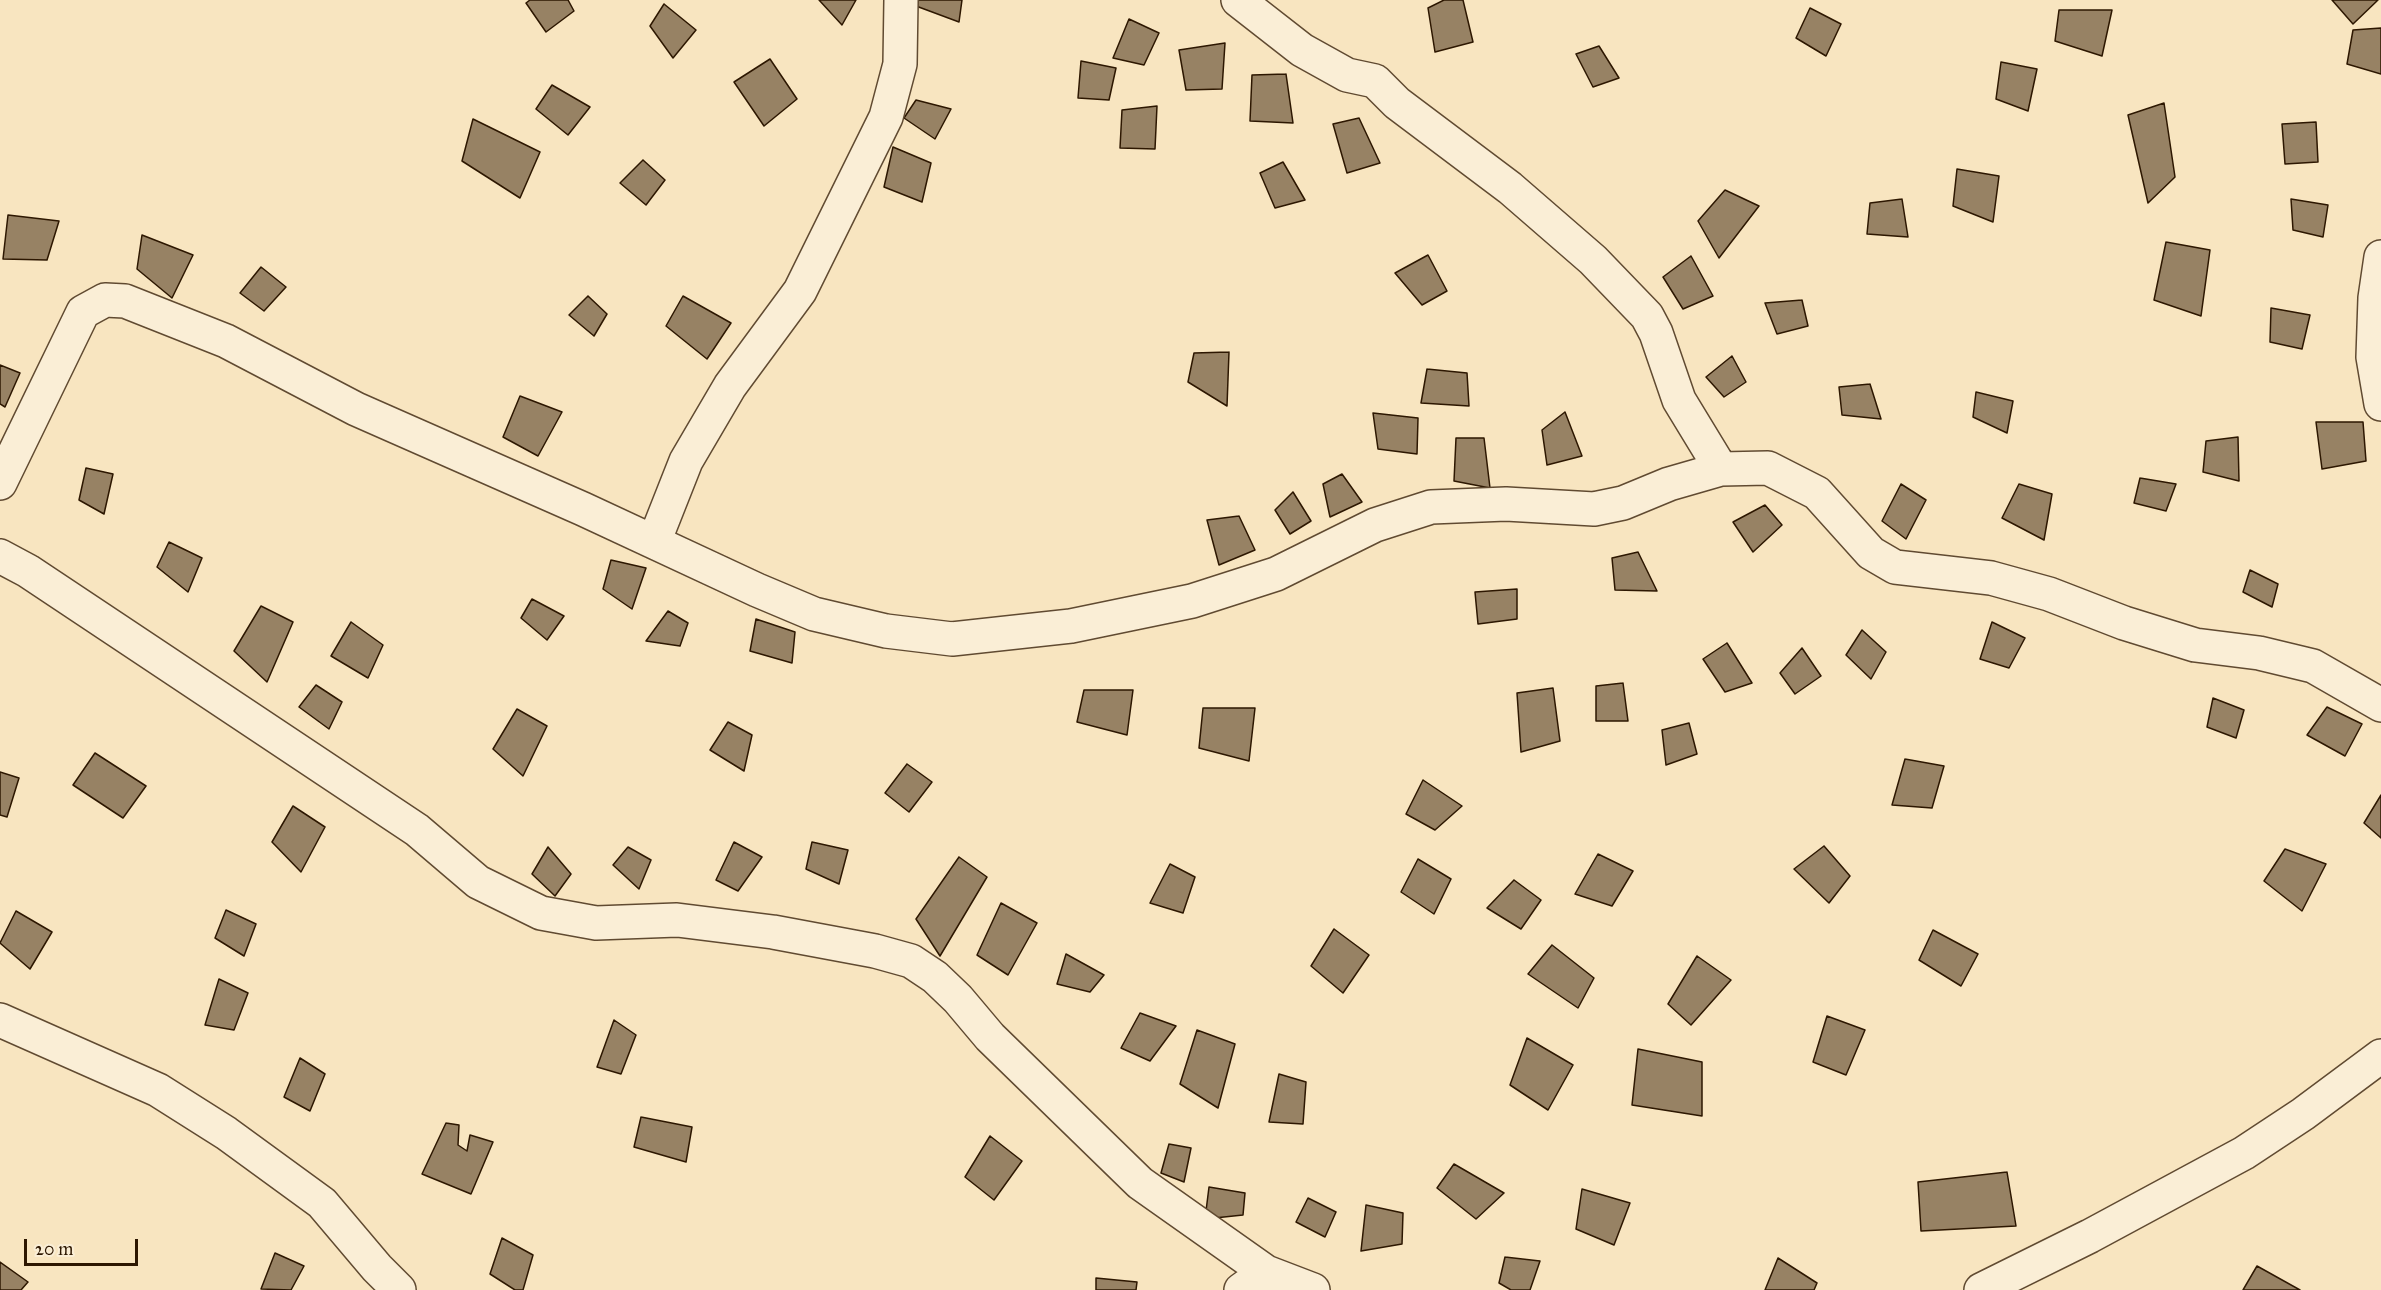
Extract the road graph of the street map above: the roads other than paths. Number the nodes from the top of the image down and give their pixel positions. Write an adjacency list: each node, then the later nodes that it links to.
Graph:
1 (901, 0): 7 (street)
2 (1238, 0): 5 (street)
3 (2381, 257): 4 (street)
4 (2381, 404)
5 (1720, 470): 7 (street); 9 (street)
6 (0, 483): 7 (street)
7 (654, 542)
8 (0, 556): 12 (street)
9 (2381, 705)
10 (0, 1020): 13 (street)
11 (2381, 1056): 15 (street)
12 (1254, 1281): 14 (street)
13 (399, 1290)
14 (1313, 1290)
15 (1982, 1290)

